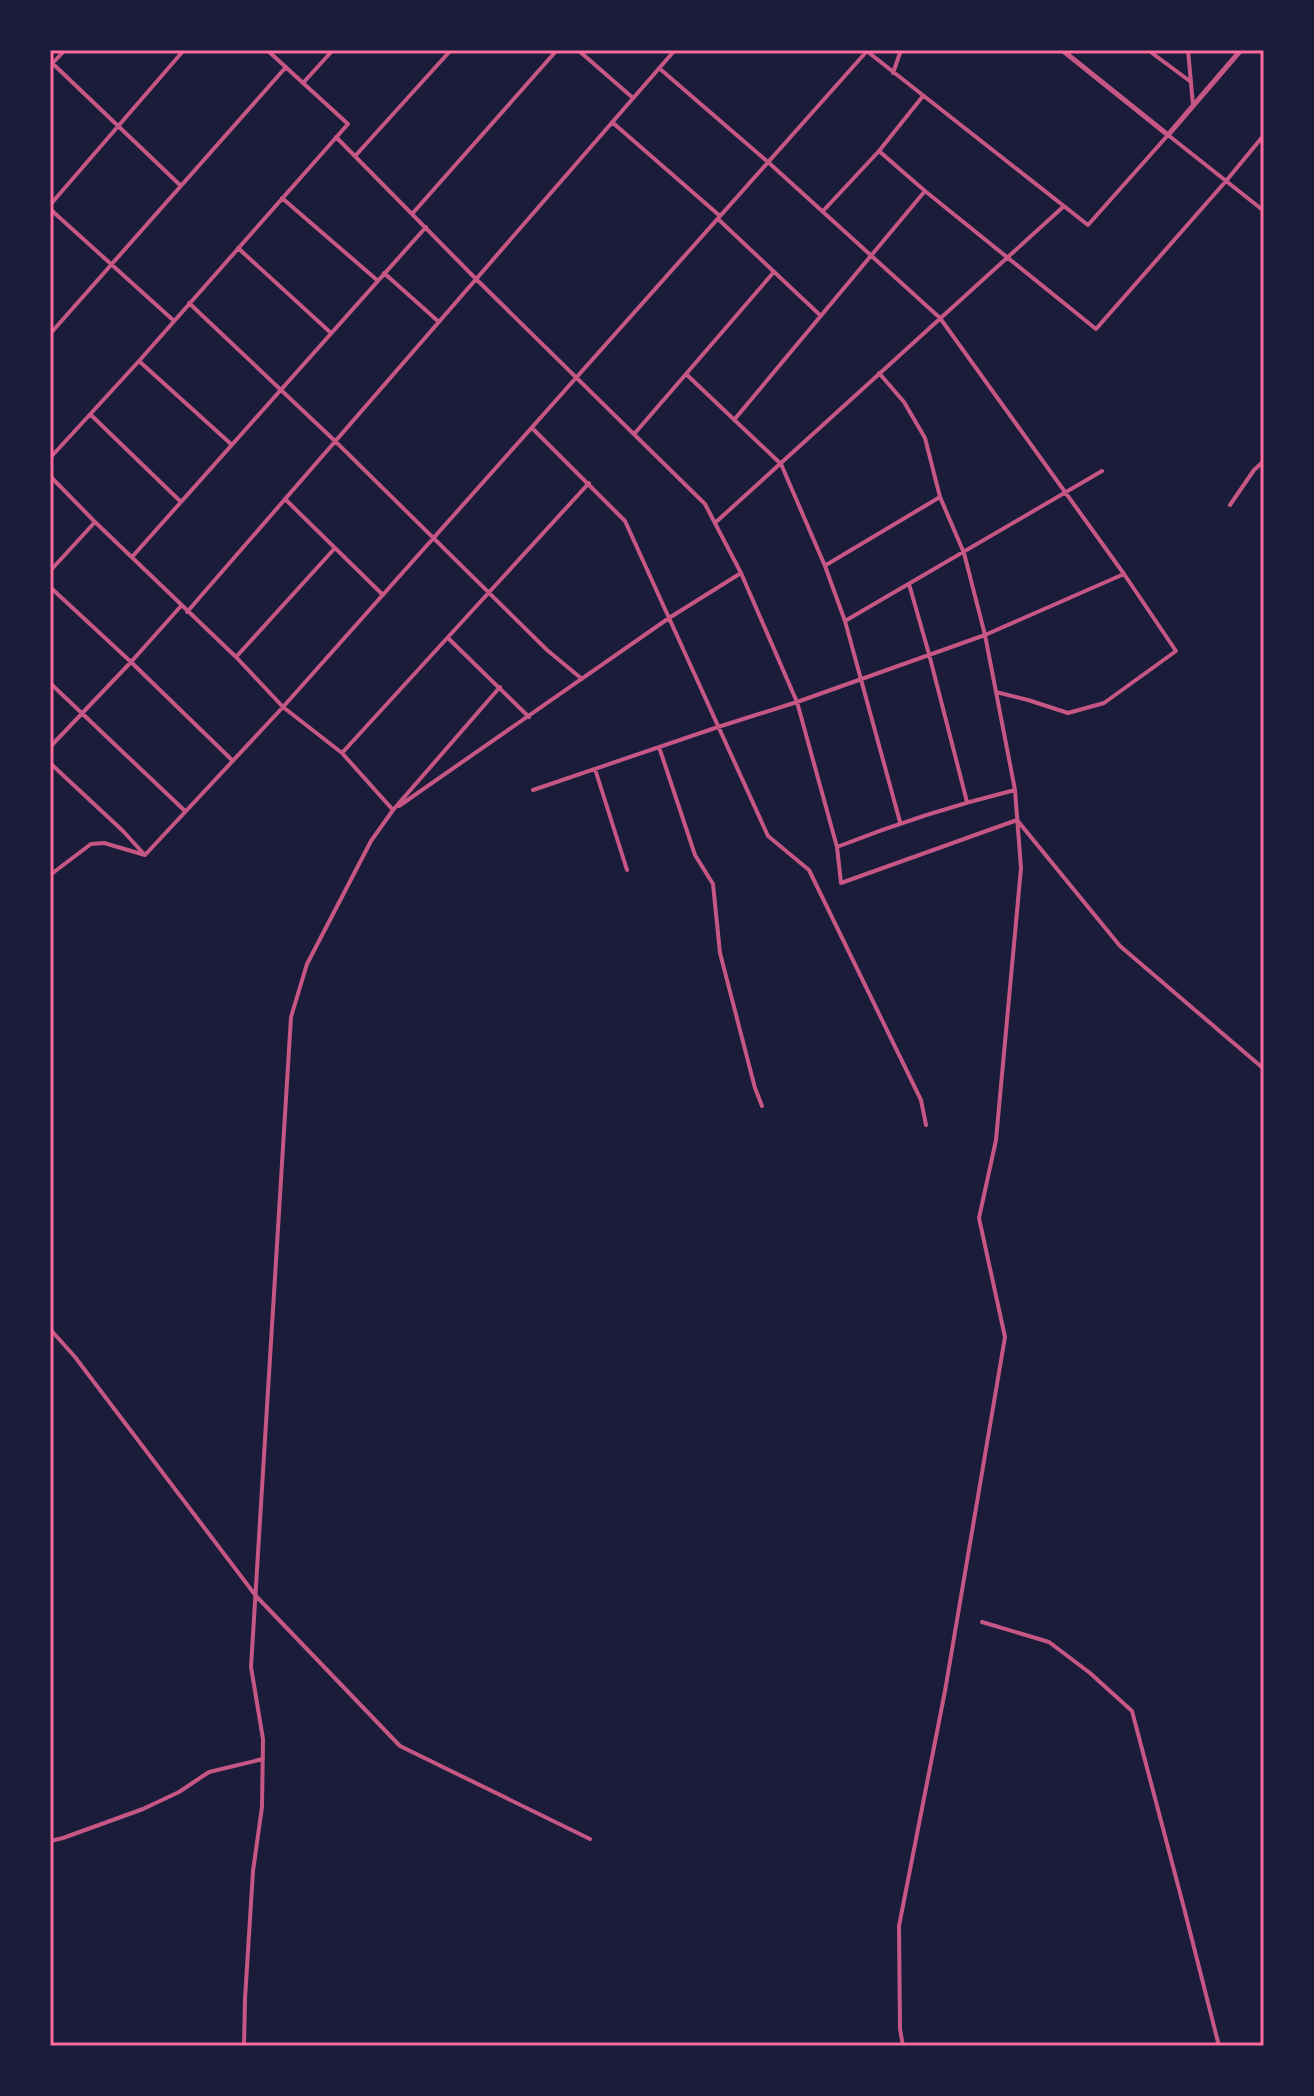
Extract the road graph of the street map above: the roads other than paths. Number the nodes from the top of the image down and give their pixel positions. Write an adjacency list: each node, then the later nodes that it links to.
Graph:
1 (65, 50): 15 (street)
2 (184, 50): 25 (street)
3 (267, 50): 16 (street)
4 (333, 50): 20 (street)
5 (451, 50): 30 (street)
6 (557, 50): 40 (street)
7 (578, 50): 22 (street)
8 (675, 50): 17 (street)
9 (866, 50): 18 (street); 31 (street)
10 (901, 50): 18 (street)
11 (1062, 50): 26 (street)
12 (1148, 50): 19 (street)
13 (1188, 50): 19 (street)
14 (1241, 50): 23 (street)
15 (51, 64): 25 (street)
16 (286, 67): 20 (street); 33 (street)
17 (659, 68): 22 (street); 31 (street)
18 (893, 73): 21 (street)
19 (1191, 82): 23 (street)
20 (303, 83): 28 (street)
21 (923, 96): 29 (street); 37 (street)
22 (633, 98): 24 (street)
23 (1193, 105): 26 (street)
24 (612, 122): 41 (street); 49 (street)
25 (118, 126): 33 (street); 36 (street)
26 (1168, 135): 32 (street); 37 (street)
27 (1264, 135): 32 (street)
28 (336, 137): 30 (street); 35 (street)
29 (879, 151): 34 (street); 38 (street)
30 (356, 155): 40 (street)
31 (768, 162): 38 (street); 41 (street)
32 (1226, 181): 39 (street); 45 (street)
33 (180, 185): 46 (street)
34 (925, 191): 44 (street); 45 (street)
35 (282, 198): 43 (street); 50 (street)
36 (50, 207): 46 (street)
37 (1063, 207): 45 (street)
38 (823, 211): 44 (street)
39 (1264, 211)
40 (412, 214): 42 (street)
41 (719, 218): 47 (street); 61 (street)
42 (426, 227): 48 (street); 49 (street)
43 (238, 248): 51 (street); 56 (street)
44 (871, 255): 52 (street); 53 (street)
45 (1007, 257): 53 (street)
46 (110, 264): 54 (street); 57 (street)
47 (773, 272): 52 (street); 60 (street)
48 (384, 273): 50 (street); 55 (street)
49 (476, 279): 55 (street); 61 (street)
50 (377, 280): 56 (street)
51 (189, 303): 54 (street); 62 (street)
52 (821, 316): 64 (street)
53 (940, 318): 59 (street); 75 (street)
54 (174, 321): 58 (street)
55 (439, 322): 67 (street)
56 (331, 333): 62 (street)
57 (50, 334)
58 (139, 361): 63 (street); 68 (street)
59 (879, 373): 71 (street); 76 (street)
60 (686, 374): 64 (street); 66 (street)
61 (577, 377): 65 (street); 66 (street)
62 (281, 390): 67 (street); 68 (street)
63 (91, 415): 69 (street); 78 (street)
64 (734, 420): 71 (street)
65 (532, 428): 74 (street); 82 (street)
66 (635, 433): 81 (street)
67 (335, 441): 77 (street); 82 (street)
68 (231, 444): 78 (street)
69 (50, 458)
70 (1264, 461): 79 (street)
71 (781, 464): 81 (street); 86 (street)
72 (1102, 471): 75 (street)
73 (50, 476): 80 (street)
74 (589, 483): 92 (street); 96 (street)
75 (1066, 492): 84 (street); 89 (street)
76 (940, 497): 84 (street); 86 (street)
77 (285, 499): 83 (street); 95 (street)
78 (180, 501): 85 (street)
79 (1230, 505)
80 (95, 522): 85 (street); 87 (street)
81 (716, 522): 88 (street)
82 (433, 538): 92 (street); 93 (street)
83 (335, 548): 93 (street); 101 (street)
84 (964, 553): 90 (street); 98 (street)
85 (132, 557): 94 (street)
86 (825, 566): 97 (street)
87 (50, 571)
88 (741, 573): 96 (street); 108 (street)
89 (1124, 574): 98 (street); 107 (street)
90 (909, 584): 97 (street); 100 (street)
91 (50, 587): 102 (street)
92 (488, 592): 99 (street); 104 (street)
93 (383, 595): 109 (street)
94 (181, 606): 95 (street); 102 (street)
95 (187, 612): 101 (street)
96 (669, 618): 104 (street); 112 (street)
97 (845, 621): 103 (street)
98 (985, 635): 100 (street); 107 (street)
99 (448, 638): 106 (street); 115 (street)
100 (929, 654): 103 (street); 121 (street)
101 (236, 657): 109 (street)
102 (131, 662): 110 (street); 116 (street)
103 (861, 678): 108 (street); 125 (street)
104 (582, 679): 111 (street)
105 (50, 683): 110 (street)
106 (500, 687): 111 (street); 122 (street)
107 (996, 692): 120 (street)
108 (797, 702): 112 (street); 126 (street)
109 (283, 707): 115 (street); 116 (street)
110 (82, 714): 113 (street); 123 (street)
111 (529, 717): 122 (street)
112 (718, 727): 114 (street); 132 (street)
113 (50, 747)
114 (659, 747): 118 (street); 131 (street)
115 (342, 753): 122 (street)
116 (232, 760): 123 (street)
117 (50, 763): 127 (street)
118 (595, 769): 119 (street); 128 (street)
119 (533, 790)
120 (1015, 790): 121 (street); 124 (street)
121 (967, 802): 125 (street)
122 (393, 810): 134 (street)
123 (185, 812): 127 (street)
124 (1017, 820): 126 (street); 130 (street); 140 (street)
125 (900, 822): 126 (street)
126 (837, 847)
127 (145, 855): 129 (street)
128 (627, 870)
129 (50, 875)
130 (1264, 1069)
131 (762, 1106)
132 (926, 1125)
133 (50, 1329): 134 (street)
134 (256, 1596): 136 (street); 137 (street)
135 (982, 1622): 141 (street)
136 (263, 1759): 138 (street); 139 (street)
137 (590, 1839)
138 (50, 1841)
139 (244, 2046)
140 (903, 2046)
141 (1219, 2046)

